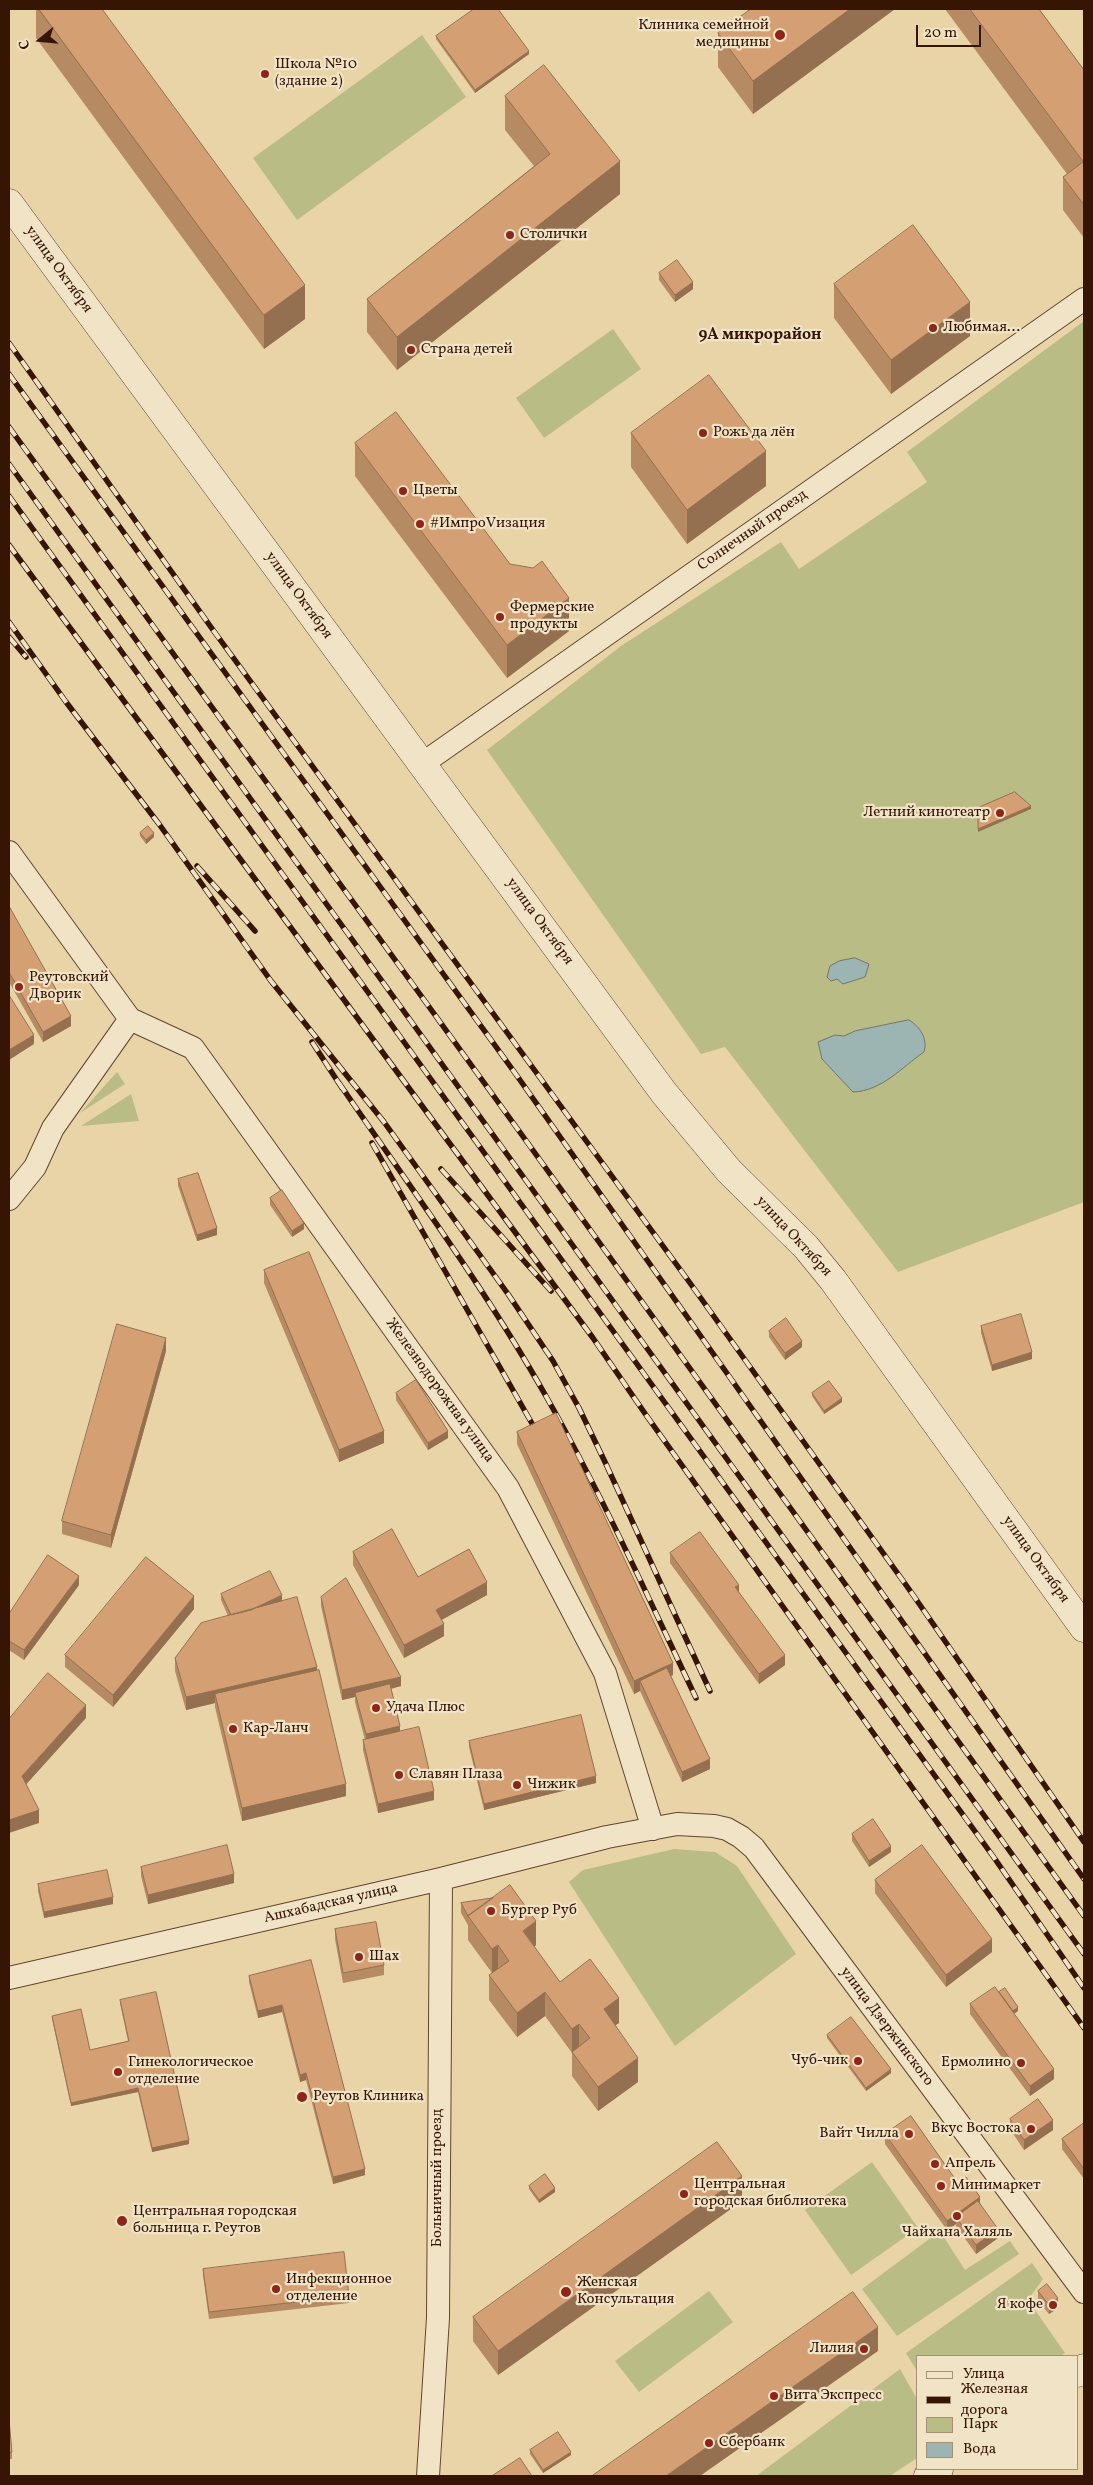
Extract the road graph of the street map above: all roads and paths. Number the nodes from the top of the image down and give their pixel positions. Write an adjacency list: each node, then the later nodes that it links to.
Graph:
1 (9, 203): 3 (street, улица Октября)
2 (1084, 299): 3 (street, Солнечный проезд)
3 (422, 764): 7 (street, улица Октября)
4 (9, 852): 5 (street, Железнодорожная улица)
5 (130, 1019): 6 (street); 8 (street, Железнодорожная улица)
6 (9, 1199)
7 (1084, 1628)
8 (653, 1829): 9 (street, Ашхабадская улица); 11 (street, улица Дзержинского)
9 (441, 1879): 10 (street, Ашхабадская улица); 12 (street, Больничный проезд)
10 (9, 1978)
11 (1084, 2292)
12 (428, 2476)

